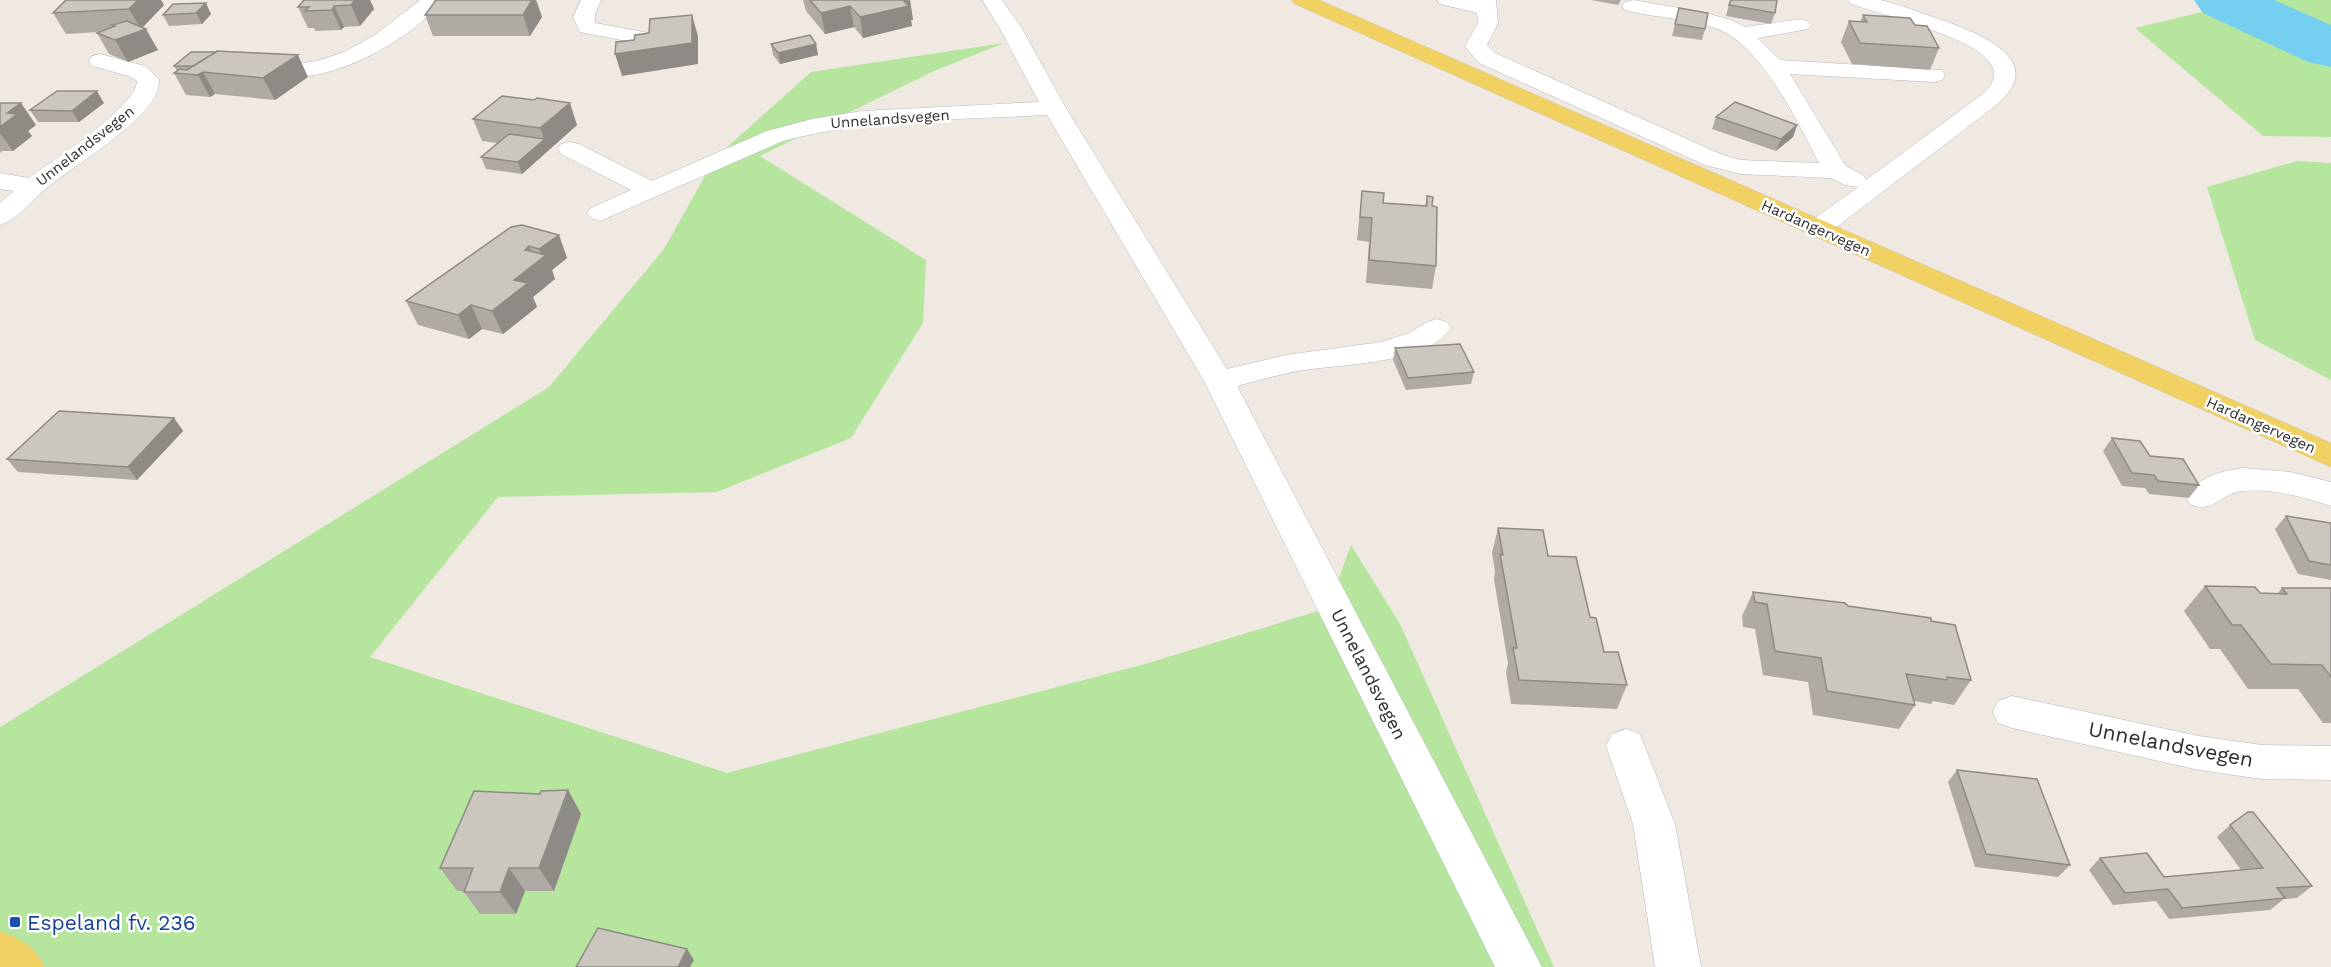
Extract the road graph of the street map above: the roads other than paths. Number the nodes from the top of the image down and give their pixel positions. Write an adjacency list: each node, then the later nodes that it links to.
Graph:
1 (591, 0): 12 (street)
2 (992, 0): 17 (street, Unnelandsvegen)
3 (1302, 0): 26 (main road, Hardangervegen)
4 (1447, 0): 7 (street)
5 (1858, 0): 22 (street)
6 (430, 2): 9 (street); 15 (street)
7 (1487, 4): 19 (street)
8 (1632, 6): 11 (street)
9 (393, 8)
10 (1801, 26): 11 (street)
11 (1742, 34): 14 (street)
12 (652, 40)
13 (100, 60): 21 (street, Unnelandsvegen)
14 (1774, 66): 16 (street); 19 (street)
15 (296, 70)
16 (1934, 75)
17 (1054, 108): 23 (street, Unnelandsvegen); 28 (street, Unnelandsvegen)
18 (570, 149): 23 (street)
19 (1836, 171): 22 (street)
20 (0, 181): 21 (street)
21 (34, 186): 25 (street, Unnelandsvegen)
22 (1872, 189): 26 (street)
23 (650, 190): 24 (street, Unnelandsvegen)
24 (600, 213)
25 (0, 217)
26 (1817, 229): 29 (main road, Hardangervegen)
27 (1437, 328): 28 (street)
28 (1219, 381): 37 (street, Unnelandsvegen)
29 (2331, 456)
30 (2331, 494): 31 (street)
31 (2203, 497)
32 (2012, 712): 34 (street, Unnelandsvegen)
33 (1626, 746): 38 (street)
34 (2331, 763)
35 (0, 953): 36 (main road)
36 (21, 967)
37 (1519, 967)
38 (1678, 967)

